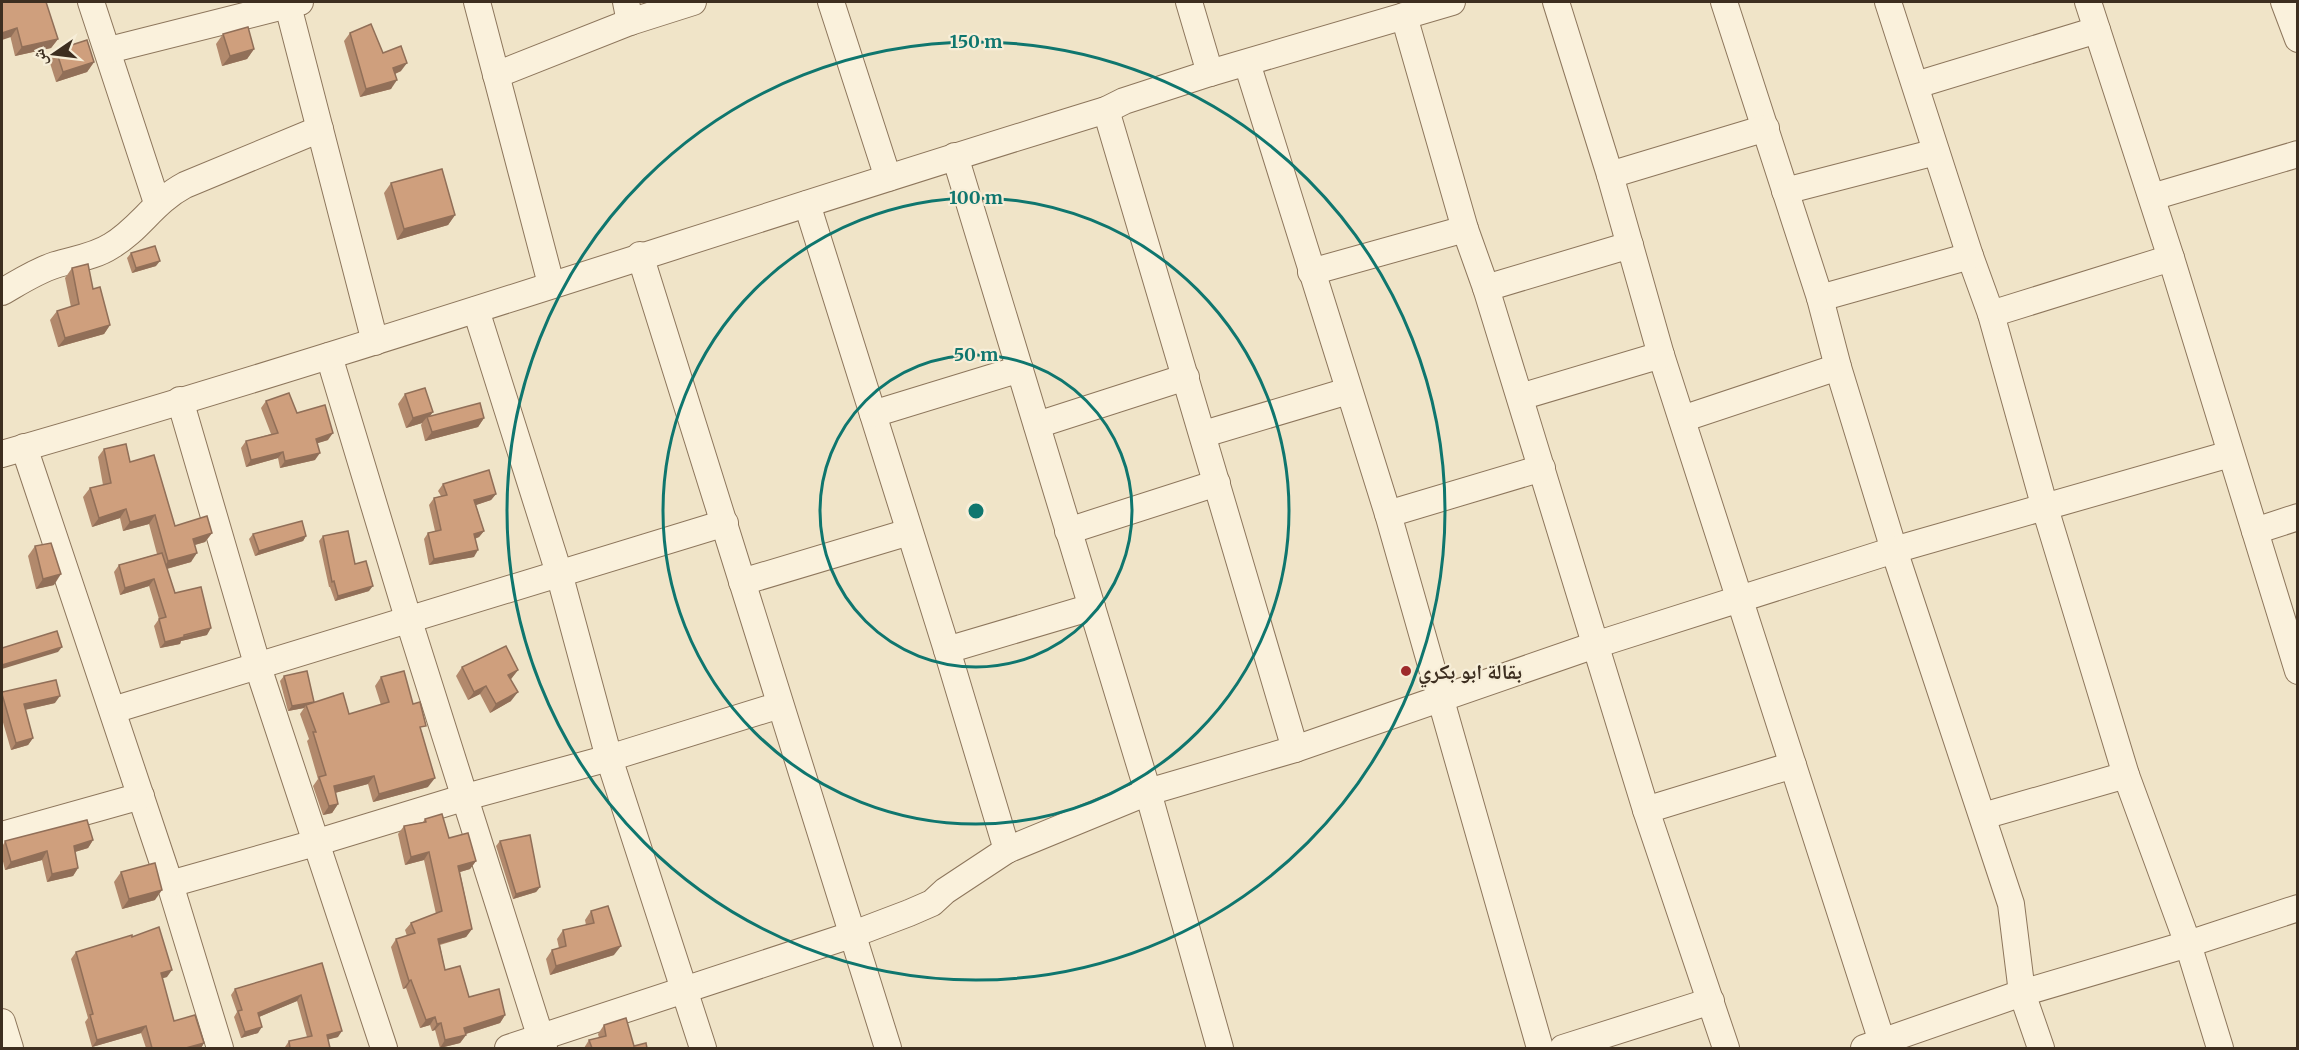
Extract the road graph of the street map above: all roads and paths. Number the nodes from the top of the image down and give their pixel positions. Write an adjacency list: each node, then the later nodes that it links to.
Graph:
1 (91, 2): 17 (street)
2 (477, 2): 20 (street)
3 (693, 2): 13 (street)
4 (831, 2): 29 (street)
5 (1452, 2): 14 (street)
6 (1556, 2): 28 (street)
7 (1724, 2): 23 (street)
8 (1888, 2): 21 (street)
9 (2088, 2): 15 (street)
10 (2284, 2): 16 (street)
11 (292, 3): 17 (street); 24 (street)
12 (1191, 4): 19 (street)
13 (628, 12): 20 (street)
14 (1404, 16): 18 (street); 34 (street)
15 (2097, 30): 21 (street); 31 (street)
16 (2298, 39)
17 (109, 50): 32 (street)
18 (1247, 63): 19 (street); 39 (street)
19 (1210, 73): 22 (street)
20 (496, 75): 40 (street)
21 (1916, 85): 25 (street)
22 (1106, 110): 27 (street); 51 (street)
23 (1766, 128): 28 (street); 30 (street)
24 (320, 129): 32 (street); 46 (street)
25 (1936, 152): 30 (street); 37 (street)
26 (2298, 154): 31 (street)
27 (955, 156): 29 (street); 50 (street)
28 (1610, 175): 35 (street)
29 (888, 177): 33 (street)
30 (1785, 191): 43 (street)
31 (2152, 197): 38 (street)
32 (157, 203): 42 (street)
33 (807, 204): 36 (street); 55 (street)
34 (1465, 229): 39 (street); 41 (street)
35 (1630, 245): 41 (street); 47 (street)
36 (640, 255): 40 (street); 66 (street)
37 (1970, 256): 43 (street); 45 (street)
38 (2171, 258): 45 (street); 60 (street)
39 (1311, 272): 52 (street)
40 (551, 284): 44 (street)
41 (1486, 288): 53 (street)
42 (2, 290)
43 (1820, 298): 49 (street)
44 (476, 310): 46 (street); 71 (street)
45 (1991, 314): 63 (street)
46 (375, 342): 48 (street)
47 (1661, 355): 53 (street); 56 (street)
48 (329, 357): 54 (street); 75 (street)
49 (1838, 367): 56 (street); 70 (street)
50 (1020, 369): 55 (street); 57 (street)
51 (1186, 377): 57 (street); 58 (street)
52 (1348, 391): 58 (street); 64 (street)
53 (1520, 397): 61 (street)
54 (180, 400): 59 (street); 78 (street)
55 (873, 414): 69 (street)
56 (1682, 419): 73 (street)
57 (1037, 425): 67 (street)
58 (1204, 434): 62 (street)
59 (13, 451): 82 (street)
60 (2230, 454): 63 (street); 68 (street)
61 (1542, 468): 64 (street); 76 (street)
62 (1217, 483): 67 (street); 83 (street)
63 (2044, 508): 70 (street); 86 (street)
64 (1388, 514): 80 (street)
65 (2298, 517): 68 (street)
66 (725, 523): 71 (street); 72 (street)
67 (1068, 531): 74 (street)
68 (2255, 531): 79 (street)
69 (909, 532): 72 (street); 77 (street)
70 (1894, 550): 73 (street); 91 (street)
71 (559, 573): 75 (street); 84 (street)
72 (742, 582): 81 (street)
73 (1740, 598): 76 (street); 85 (street)
74 (1092, 607): 77 (street); 87 (street)
75 (408, 618): 78 (street); 89 (street)
76 (1595, 645): 80 (street); 90 (street)
77 (947, 650): 94 (street)
78 (258, 667): 82 (street); 93 (street)
79 (2298, 671)
80 (1442, 700): 83 (street); 112 (street)
81 (780, 705): 84 (street); 97 (street)
82 (113, 710): 88 (street)
83 (1295, 749): 87 (street)
84 (609, 758): 89 (street); 99 (street)
85 (1793, 765): 90 (street); 104 (street)
86 (2126, 775): 91 (street); 98 (street)
87 (1148, 792): 94 (street); 111 (street)
88 (141, 796): 92 (street); 95 (street)
89 (466, 797): 93 (street); 103 (street)
90 (1646, 810): 101 (street)
91 (1983, 816): 100 (street)
92 (2, 835)
93 (315, 843): 95 (street); 107 (street)
94 (1007, 850): 97 (street)
95 (170, 884): 106 (street)
96 (2298, 908): 98 (street)
97 (850, 935): 99 (street); 110 (street)
98 (2188, 944): 100 (street); 116 (street)
99 (685, 989): 103 (street); 109 (street)
100 (2022, 993): 104 (street); 115 (street)
101 (1711, 1001): 113 (street); 114 (street)
102 (2, 1022): 105 (street)
103 (543, 1043): 108 (street)
104 (1877, 1047)
105 (10, 1048)
106 (220, 1048)
107 (384, 1048)
108 (508, 1048)
109 (703, 1048)
110 (888, 1048)
111 (1220, 1048)
112 (1540, 1048)
113 (1563, 1048)
114 (1726, 1048)
115 (2041, 1048)
116 (2220, 1048)

